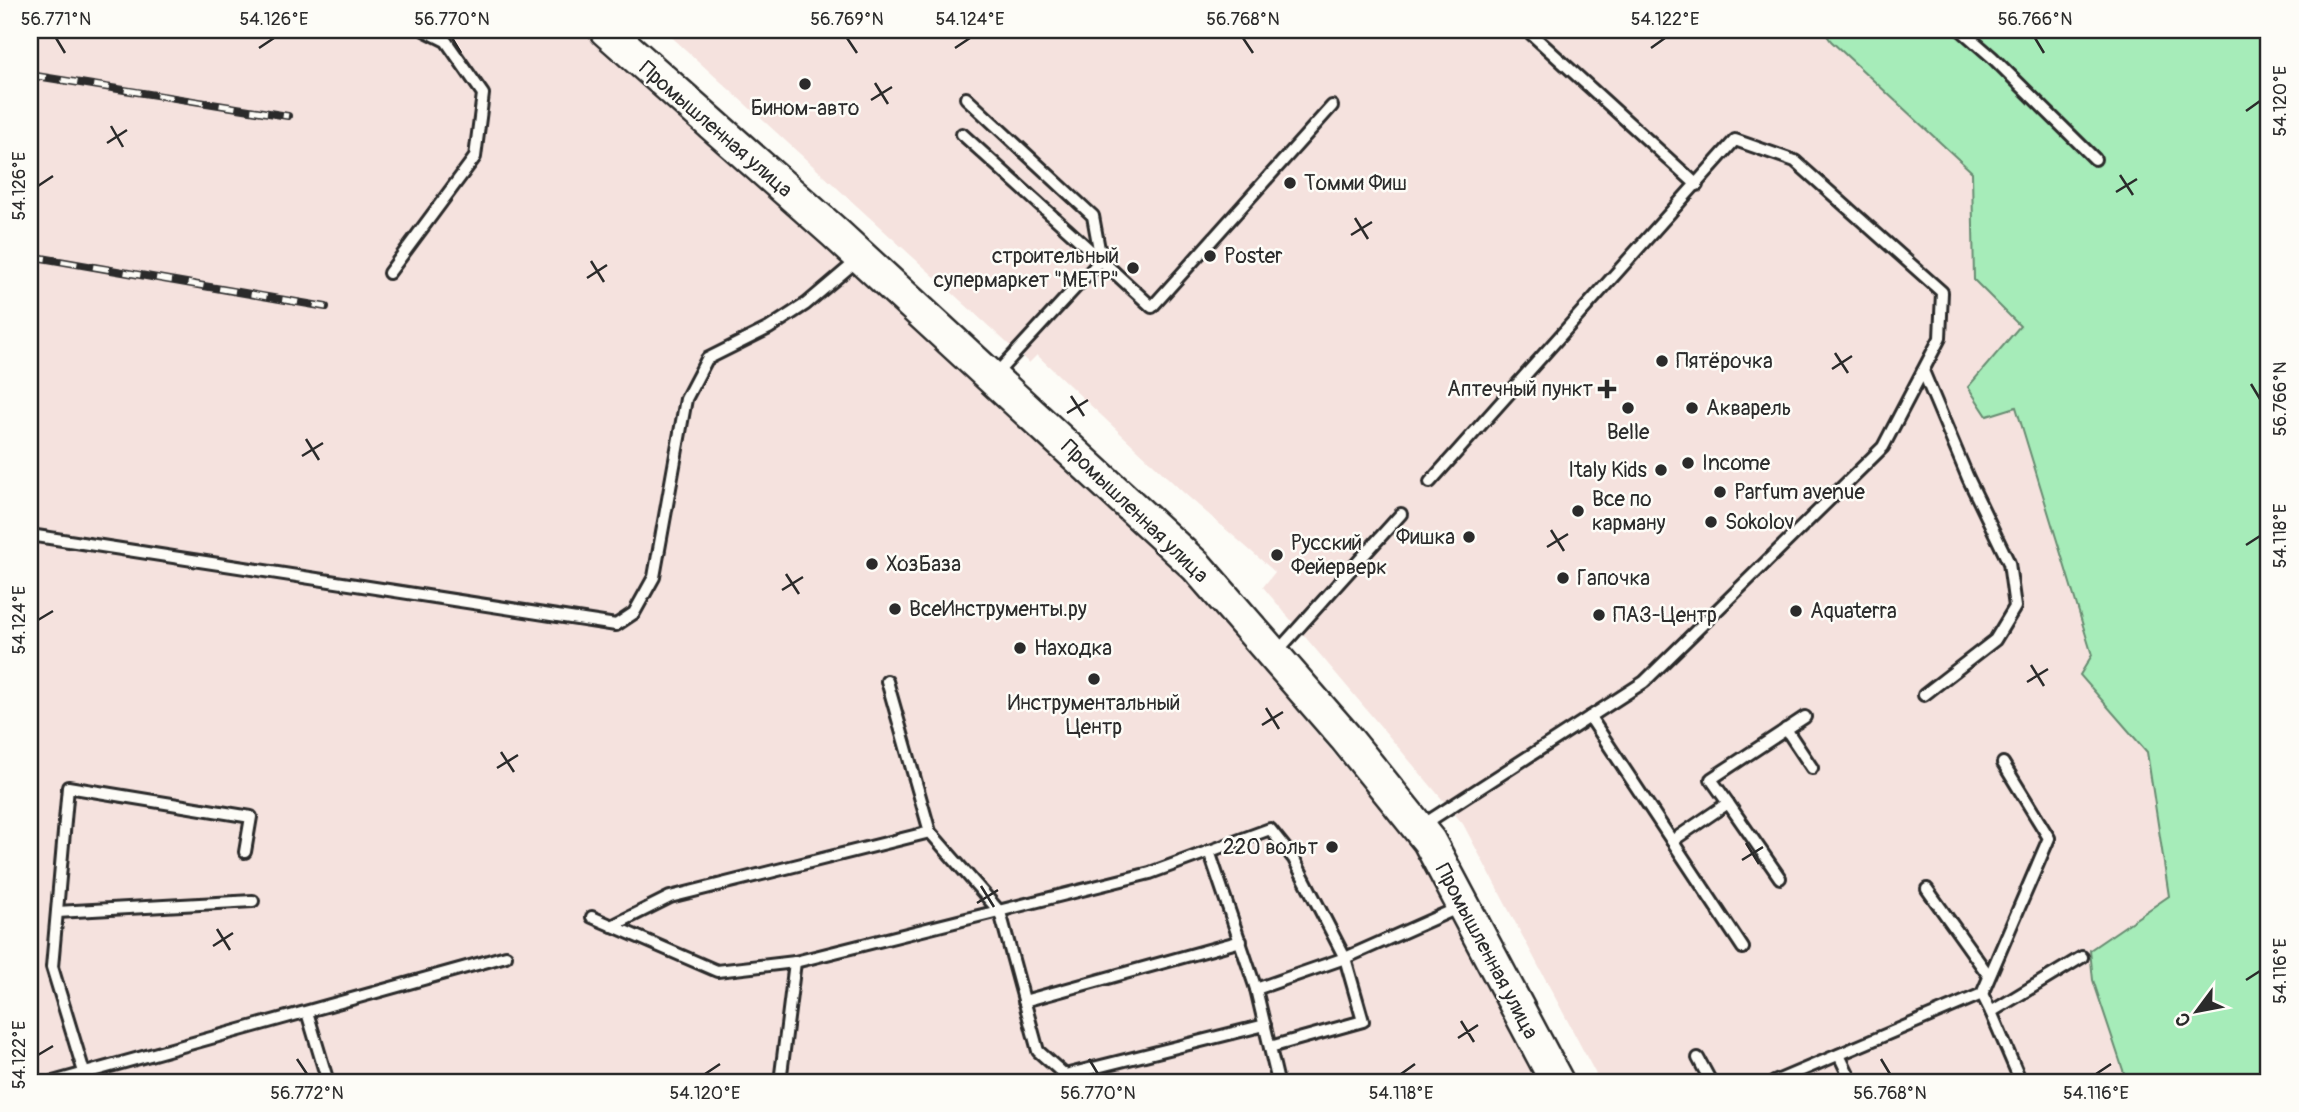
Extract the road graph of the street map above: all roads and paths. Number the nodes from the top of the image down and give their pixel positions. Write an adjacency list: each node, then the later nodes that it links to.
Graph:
1 (424, 30): 12 (lane)
2 (606, 30): 10 (main road, Промышленная улица)
3 (1527, 30): 9 (lane)
4 (1961, 30): 8 (lane)
5 (966, 98): 11 (lane)
6 (1332, 106): 11 (lane)
7 (962, 134): 11 (lane)
8 (2095, 159)
9 (1697, 185): 13 (lane); 15 (lane)
10 (861, 257): 14 (main road, Промышленная улица); 17 (lane)
11 (1101, 260): 14 (lane)
12 (389, 274)
13 (1923, 371): 20 (lane); 21 (lane)
14 (994, 377): 18 (main road, Промышленная улица)
15 (1430, 482)
16 (1401, 514): 18 (lane)
17 (30, 535)
18 (1273, 656): 27 (main road, Промышленная улица)
19 (887, 681): 28 (lane)
20 (1924, 695)
21 (1590, 717): 27 (lane); 29 (lane)
22 (1805, 717): 23 (lane)
23 (1786, 729): 25 (lane); 26 (lane)
24 (2003, 763): 46 (lane)
25 (1812, 768)
26 (1728, 803): 29 (lane); 32 (lane)
27 (1418, 828): 35 (main road, Промышленная улица)
28 (930, 832): 37 (lane); 39 (lane)
29 (1672, 841): 41 (lane)
30 (1209, 851): 37 (lane); 40 (lane); 44 (lane)
31 (245, 852): 36 (lane)
32 (1780, 878)
33 (1927, 889): 46 (lane)
34 (253, 901): 36 (lane)
35 (1463, 905): 44 (lane); 62 (main road, Промышленная улица)
36 (57, 912): 56 (lane)
37 (1000, 912): 45 (lane); 49 (lane)
38 (592, 917): 39 (lane)
39 (612, 926): 45 (lane)
40 (1241, 941): 47 (lane); 49 (lane)
41 (1743, 948)
42 (506, 956): 50 (lane)
43 (2082, 957): 51 (lane)
44 (1345, 958): 47 (lane); 53 (lane)
45 (795, 962): 60 (lane)
46 (1989, 976): 48 (lane)
47 (1256, 989): 52 (lane)
48 (1982, 993): 51 (lane); 54 (lane)
49 (1024, 1001): 57 (lane)
50 (307, 1012): 56 (lane); 59 (lane)
51 (1991, 1012): 66 (lane)
52 (1265, 1025): 53 (lane); 57 (lane)
53 (1270, 1047): 61 (lane)
54 (1839, 1055): 64 (lane); 65 (lane)
55 (1698, 1058): 63 (lane)
56 (86, 1078): 58 (lane)
57 (1066, 1079)
58 (53, 1082)
59 (328, 1082)
60 (780, 1082)
61 (1278, 1082)
62 (1557, 1082)
63 (1711, 1082)
64 (1774, 1082)
65 (1852, 1082)
66 (2021, 1082)

